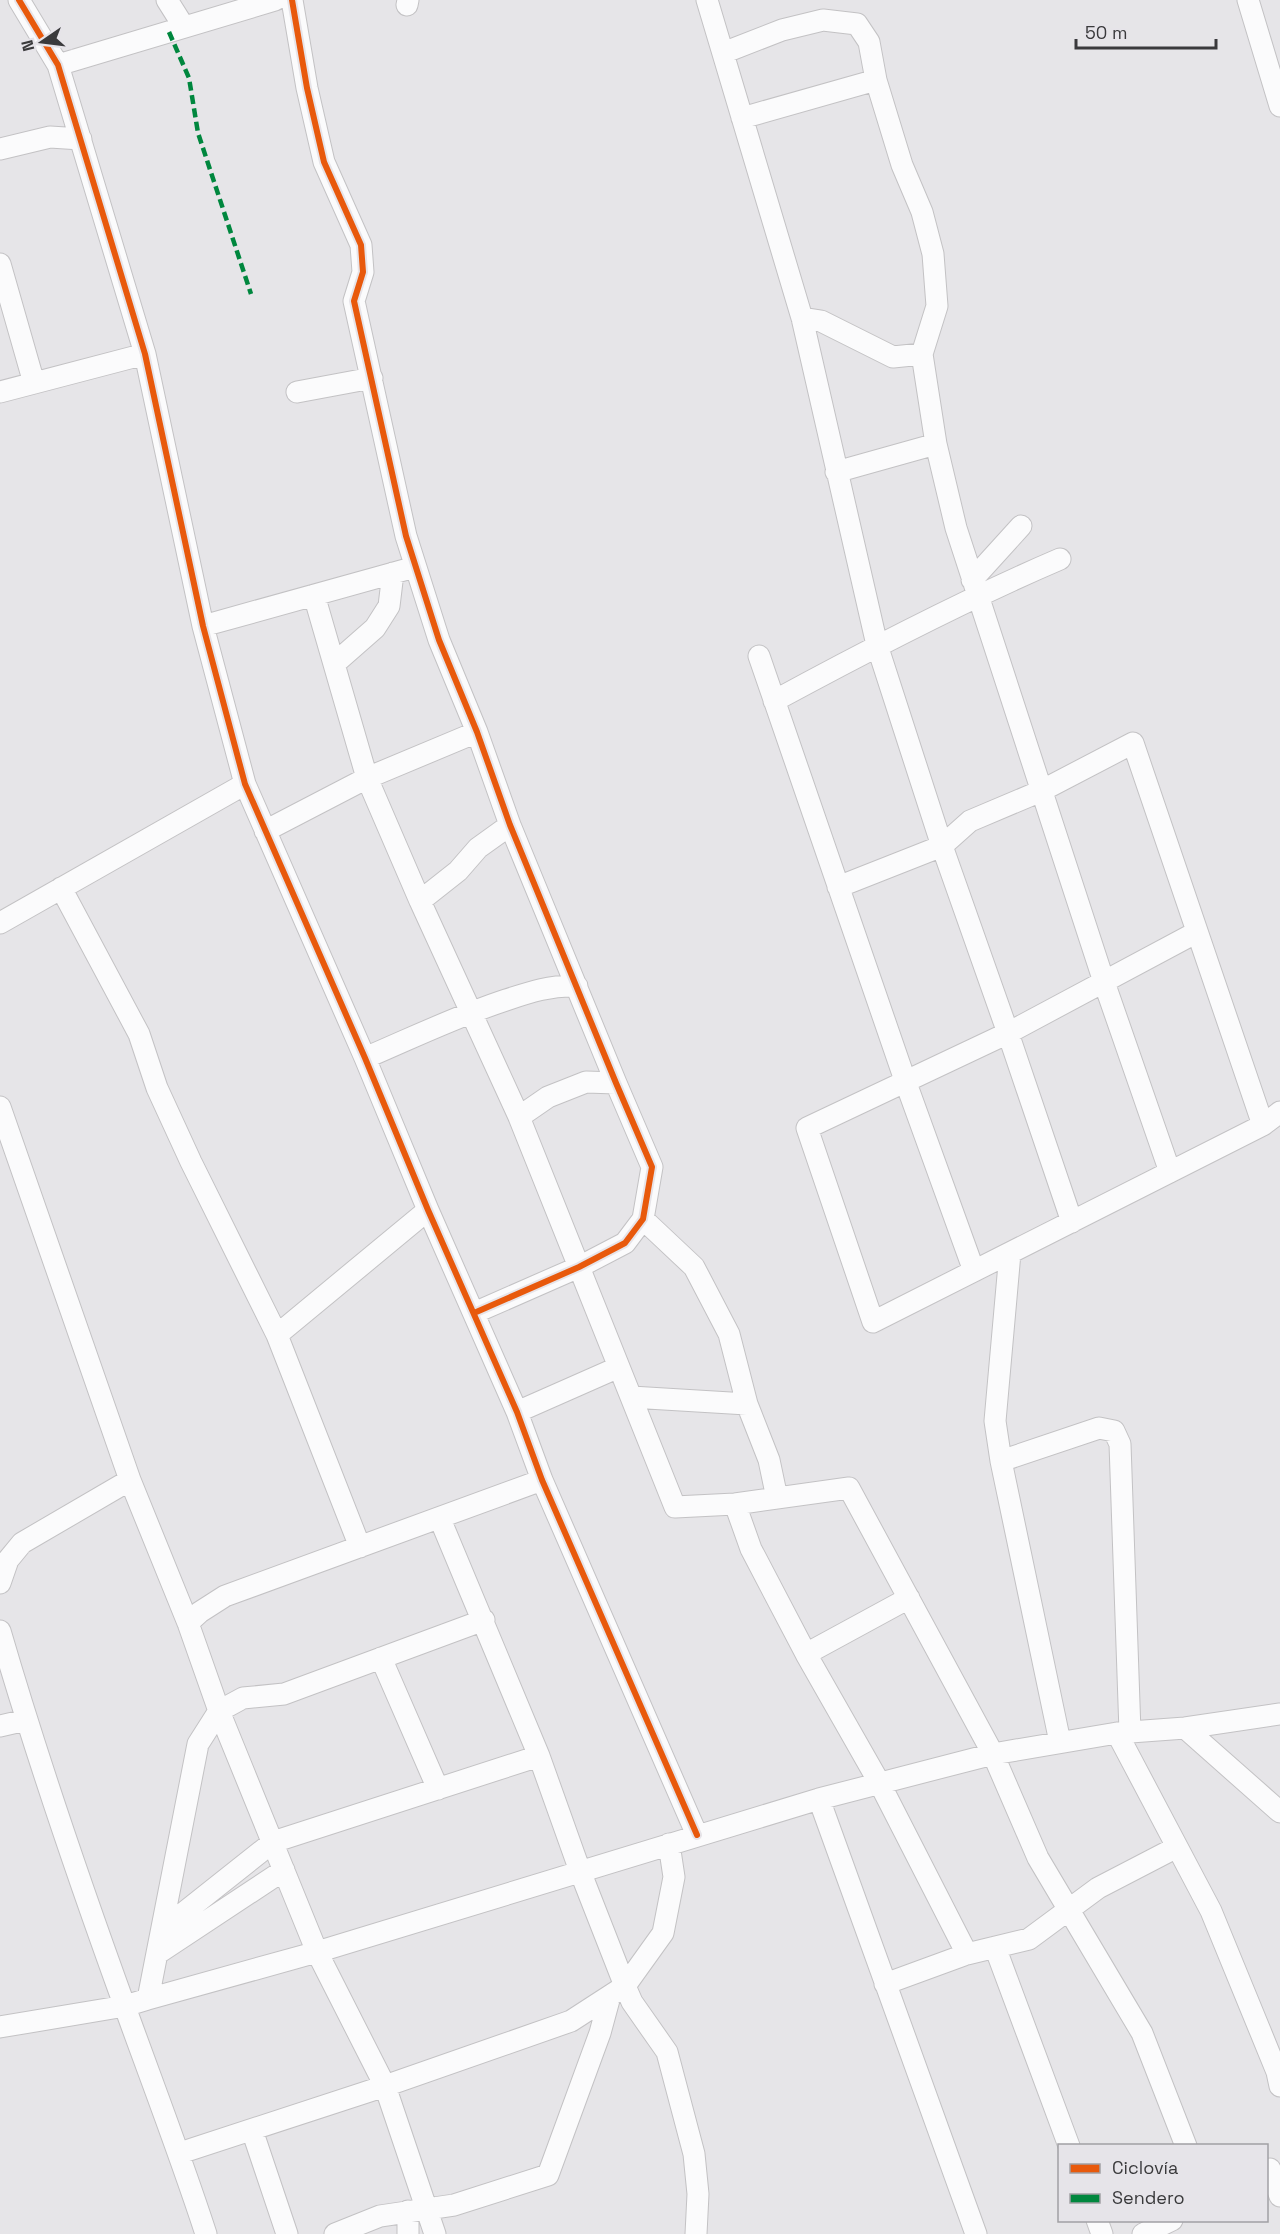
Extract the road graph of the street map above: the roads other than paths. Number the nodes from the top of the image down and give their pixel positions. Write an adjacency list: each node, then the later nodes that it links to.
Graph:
1 (10, 0): 8 (street)
2 (19, 0): 11 (street)
3 (167, 0): 9 (street)
4 (275, 0): 9 (street)
5 (292, 0): 21 (street)
6 (707, 0): 10 (street)
7 (1248, 0): 13 (street)
8 (0, 4)
9 (184, 27): 11 (street)
10 (723, 53): 12 (street); 14 (street)
11 (58, 65): 15 (street)
12 (876, 80): 14 (street); 20 (street)
13 (1280, 106)
14 (742, 118): 18 (street)
15 (81, 139): 16 (street); 19 (street)
16 (0, 149)
17 (0, 264): 22 (street)
18 (802, 318): 20 (street); 26 (street)
19 (145, 354): 22 (street); 33 (street)
20 (922, 354): 25 (street)
21 (372, 378): 24 (street); 29 (street)
22 (34, 383): 23 (street)
23 (0, 392)
24 (297, 392)
25 (936, 444): 26 (street); 31 (street)
26 (836, 472): 34 (street)
27 (1021, 526): 31 (street)
28 (1059, 559): 31 (street)
29 (416, 567): 30 (street); 38 (street)
30 (393, 573): 32 (street); 36 (street)
31 (974, 588): 34 (street); 41 (street)
32 (314, 595): 33 (street); 36 (street)
33 (203, 626): 40 (street)
34 (877, 645): 37 (street); 44 (street)
35 (759, 656): 37 (street)
36 (334, 664): 39 (street)
37 (774, 701): 45 (street)
38 (477, 732): 39 (street); 42 (street)
39 (367, 778): 43 (street); 47 (street)
40 (245, 784): 43 (street); 46 (street)
41 (1041, 791): 44 (street); 49 (street); 50 (street)
42 (510, 825): 47 (street); 51 (street)
43 (264, 831): 54 (street)
44 (942, 846): 45 (street); 53 (street)
45 (838, 887): 56 (street)
46 (61, 888): 48 (street); 69 (street)
47 (420, 901): 52 (street)
48 (0, 923)
49 (1197, 932): 50 (street); 60 (street)
50 (1104, 982): 53 (street); 61 (street)
51 (577, 986): 52 (street); 55 (street)
52 (471, 1012): 54 (street); 59 (street)
53 (1008, 1033): 56 (street); 64 (street)
54 (365, 1058): 62 (street)
55 (616, 1083): 59 (street); 63 (street)
56 (906, 1083): 67 (street); 67 (street)
57 (0, 1107): 75 (street)
58 (1280, 1112): 60 (street)
59 (519, 1117): 66 (street)
60 (1263, 1125): 61 (street)
61 (1170, 1172): 64 (street)
62 (428, 1210): 68 (street); 69 (street)
63 (643, 1219): 66 (street); 72 (street)
64 (1072, 1222): 65 (street)
65 (1010, 1253): 67 (street); 74 (street)
66 (579, 1267): 68 (street); 70 (street)
67 (974, 1271)
68 (474, 1313): 73 (street)
69 (278, 1335): 80 (street)
70 (619, 1367): 71 (street); 73 (street)
71 (631, 1397): 72 (street); 78 (street)
72 (747, 1404): 77 (street)
73 (517, 1412): 76 (street)
74 (1000, 1461): 93 (street); 94 (street)
75 (130, 1480): 81 (street); 84 (street)
76 (542, 1480): 79 (street); 101 (street)
77 (777, 1498): 78 (street); 82 (street)
78 (735, 1504): 86 (street)
79 (440, 1519): 80 (street); 83 (street)
80 (360, 1547): 84 (street)
81 (0, 1583)
82 (909, 1598): 86 (street); 95 (street)
83 (484, 1620): 87 (street); 96 (street)
84 (188, 1623): 88 (street)
85 (0, 1631): 90 (street)
86 (806, 1654): 97 (street)
87 (381, 1658): 88 (street); 98 (street)
88 (219, 1711): 102 (street); 108 (street)
89 (1280, 1714): 92 (street)
90 (26, 1720): 91 (street); 116 (street)
91 (0, 1726)
92 (1185, 1728): 93 (street); 100 (street)
93 (1123, 1732): 94 (street); 104 (street)
94 (1060, 1742): 95 (street)
95 (993, 1754): 97 (street); 107 (street)
96 (539, 1756): 98 (street); 106 (street)
97 (879, 1784): 99 (street); 112 (street)
98 (438, 1789): 102 (street)
99 (819, 1799): 101 (street); 113 (street)
100 (1280, 1812)
101 (697, 1835): 103 (street)
102 (273, 1842): 105 (street); 108 (street)
103 (669, 1844): 106 (street); 114 (street)
104 (1177, 1846): 107 (street); 119 (street)
105 (284, 1870): 110 (street); 111 (street)
106 (580, 1871): 110 (street); 114 (street)
107 (1068, 1909): 109 (street); 122 (street)
108 (162, 1930): 111 (street)
109 (996, 1947): 112 (street); 121 (street)
110 (317, 1952): 115 (street); 118 (street)
111 (157, 1954): 115 (street)
112 (967, 1954): 113 (street)
113 (885, 1984): 134 (street)
114 (618, 1991): 118 (street); 126 (street); 133 (street)
115 (148, 1999): 116 (street)
116 (125, 2006): 117 (street); 123 (street)
117 (1, 2026)
118 (385, 2086): 120 (street); 126 (street)
119 (1280, 2086)
120 (252, 2130): 123 (street); 129 (street)
121 (1070, 2144)
122 (1186, 2144)
123 (180, 2153): 128 (street)
124 (1272, 2168): 125 (street)
125 (1280, 2196)
126 (418, 2210): 130 (street); 131 (street); 132 (street)
127 (1168, 2222): 135 (street)
128 (206, 2234)
129 (287, 2234)
130 (334, 2234)
131 (408, 2234)
132 (435, 2234)
133 (696, 2234)
134 (976, 2234)
135 (1143, 2234)

